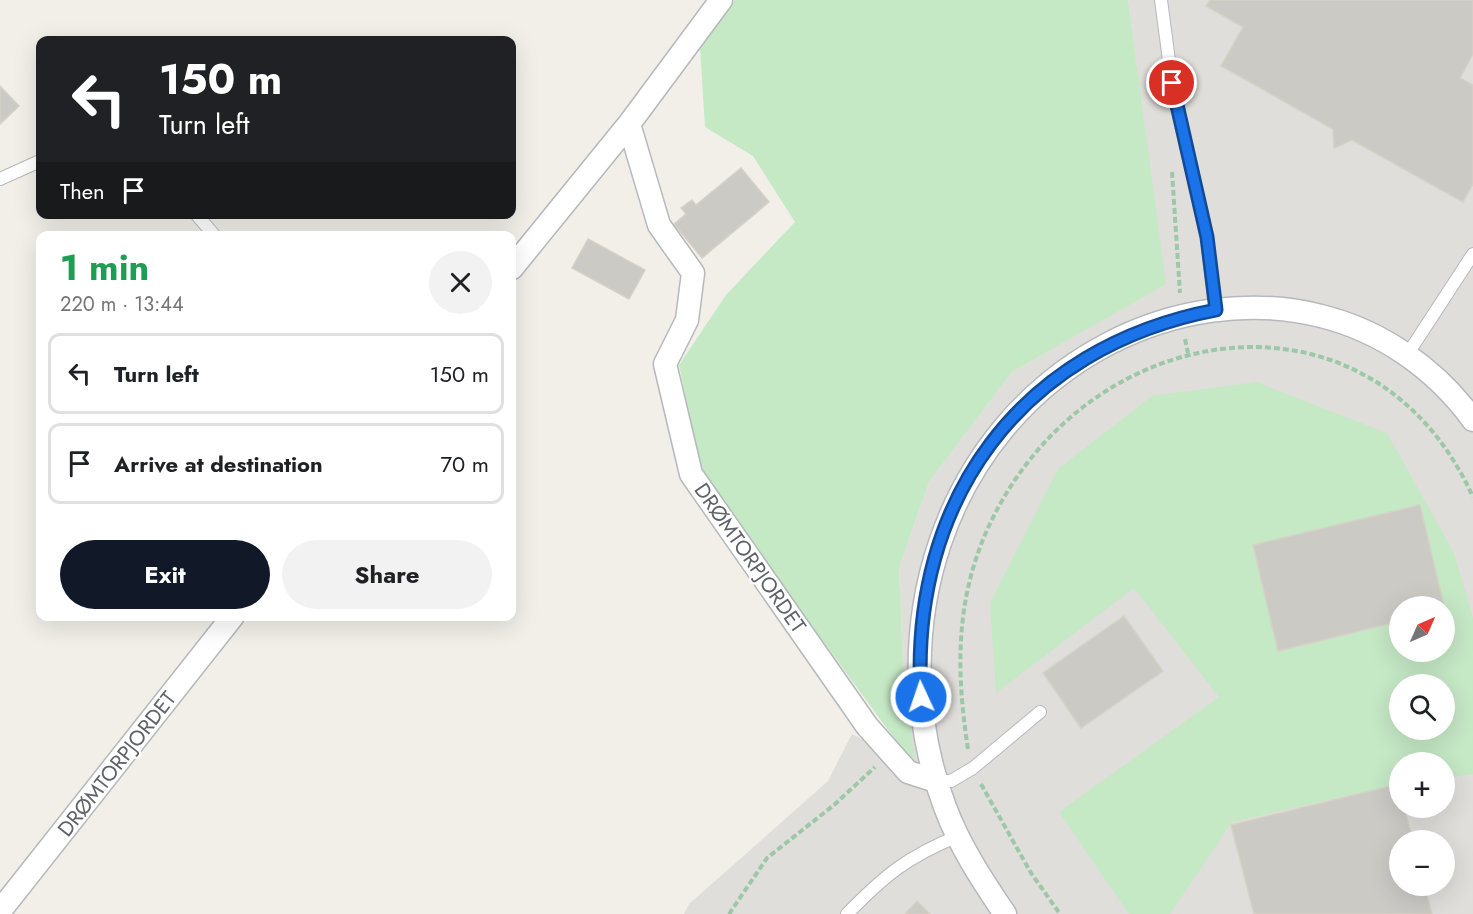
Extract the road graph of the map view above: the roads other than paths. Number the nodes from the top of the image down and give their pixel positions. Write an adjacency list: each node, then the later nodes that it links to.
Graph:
1 (721, 0): 3 (street)
2 (1161, 0): 10 (lane)
3 (629, 124): 9 (street); 15 (street, DRØMTORPJORDET)
4 (36, 163): 5 (lane)
5 (0, 179)
6 (200, 219): 7 (lane)
7 (211, 231)
8 (1473, 254): 11 (lane)
9 (516, 263)
10 (1216, 310): 11 (street); 15 (street)
11 (1407, 355): 12 (street)
12 (1473, 420)
13 (229, 621): 17 (street, DRØMTORPJORDET)
14 (1040, 712): 15 (lane)
15 (936, 781): 16 (street)
16 (958, 837): 18 (lane); 19 (street)
17 (0, 911)
18 (847, 914)
19 (1005, 914)

